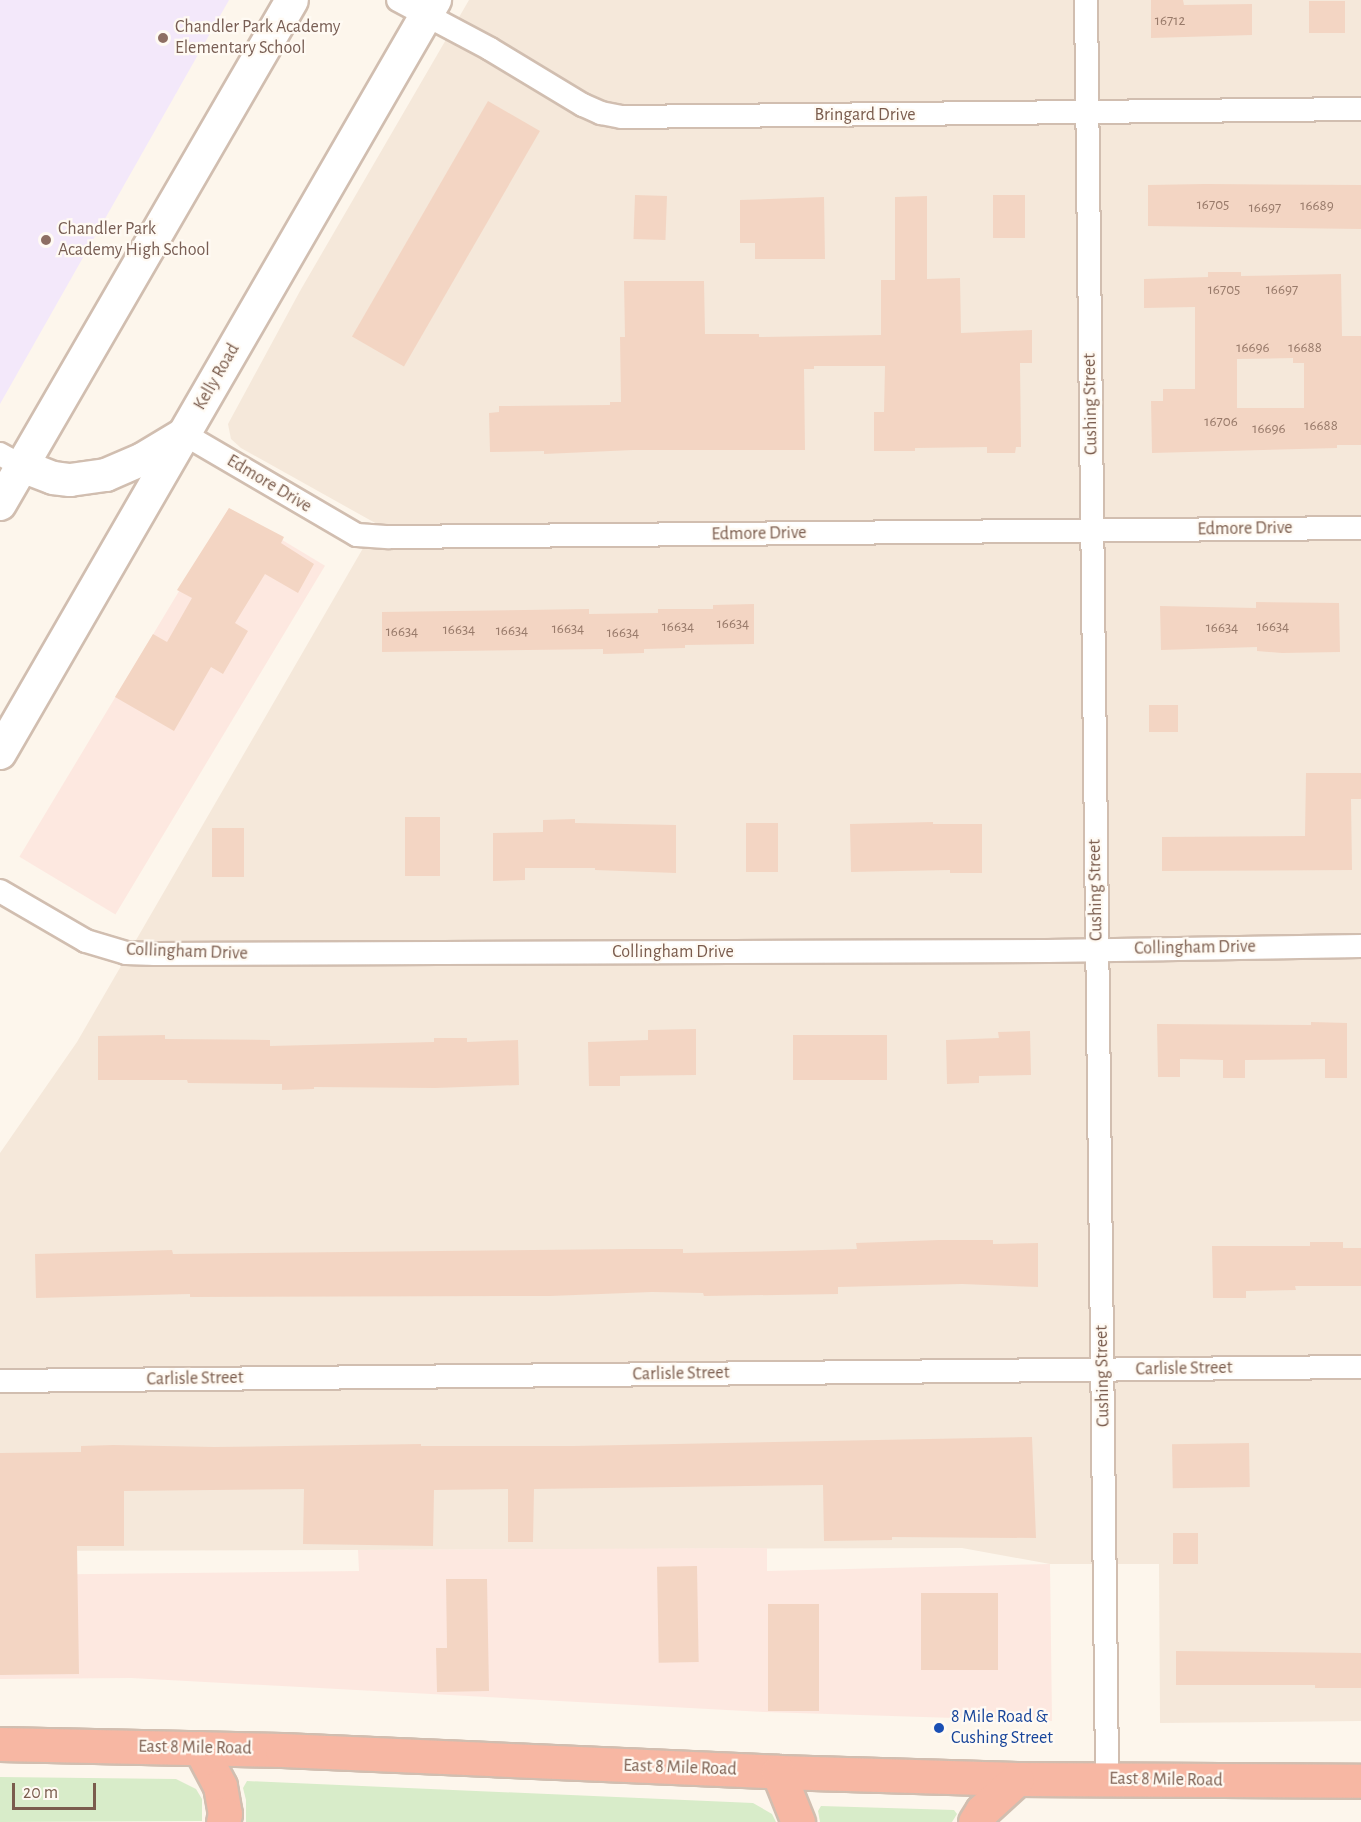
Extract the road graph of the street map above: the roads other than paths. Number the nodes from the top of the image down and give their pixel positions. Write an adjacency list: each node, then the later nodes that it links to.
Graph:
1 (292, 0): 8 (street)
2 (398, 0): 4 (street, Bringard Drive)
3 (1086, 0): 6 (street, Cushing Street)
4 (430, 8): 6 (street, Bringard Drive); 7 (street, Kelly Road)
5 (1361, 109): 6 (street, Bringard Drive)
6 (1087, 113): 11 (street, Cushing Street)
7 (184, 434): 8 (street); 11 (street, Edmore Drive); 12 (street, Kelly Road)
8 (11, 460): 9 (street)
9 (0, 504)
10 (1361, 528): 11 (street, Edmore Drive)
11 (1092, 531): 15 (street, Cushing Street)
12 (0, 753)
13 (0, 891): 15 (street, Collingham Drive)
14 (1361, 946): 15 (street, Collingham Drive)
15 (1097, 950): 17 (street, Cushing Street)
16 (1361, 1367): 17 (street, Carlisle Street)
17 (1103, 1371): 18 (street, Carlisle Street); 23 (street, Cushing Street)
18 (0, 1381)
19 (0, 1744): 20 (highway, East 8 Mile Road)
20 (200, 1748): 21 (highway, East 8 Mile Road); 25 (highway)
21 (778, 1772): 22 (highway, East 8 Mile Road); 26 (highway)
22 (1017, 1779): 23 (highway, East 8 Mile Road); 27 (highway)
23 (1107, 1779): 24 (highway, East 8 Mile Road)
24 (1361, 1781)
25 (223, 1822)
26 (798, 1822)
27 (975, 1822)

